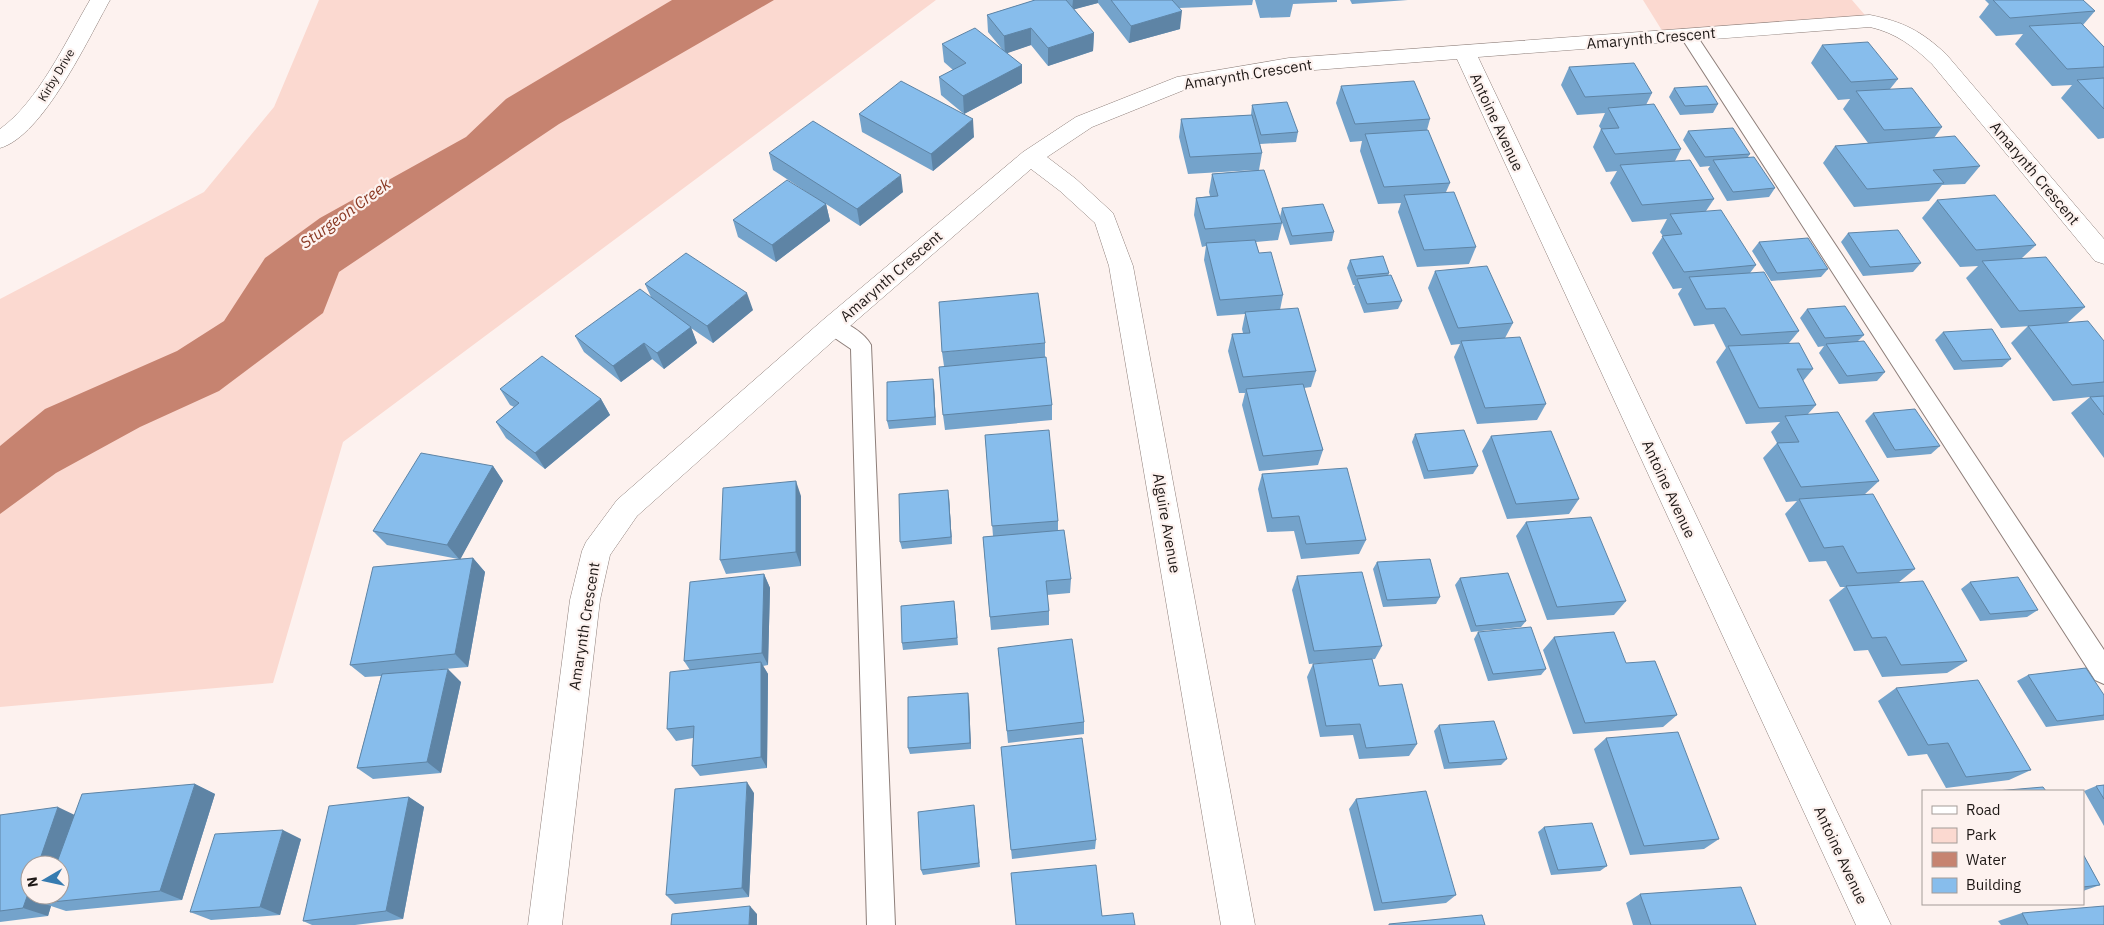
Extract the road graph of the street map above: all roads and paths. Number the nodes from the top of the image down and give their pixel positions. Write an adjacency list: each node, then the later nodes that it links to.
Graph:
1 (100, 0): 4 (street, Kirby Drive)
2 (1687, 34): 3 (street, Amarynth Crescent); 6 (street, Amarynth Crescent); 8 (lane)
3 (1464, 52): 5 (street, Amarynth Crescent); 12 (street, Antoine Avenue)
4 (0, 140)
5 (1031, 156): 7 (street, Amarynth Crescent); 11 (street, Alguire Avenue)
6 (2104, 255)
7 (834, 326): 9 (street, Amarynth Crescent); 10 (lane)
8 (2104, 672)
9 (545, 925)
10 (881, 925)
11 (1238, 925)
12 (1874, 925)

